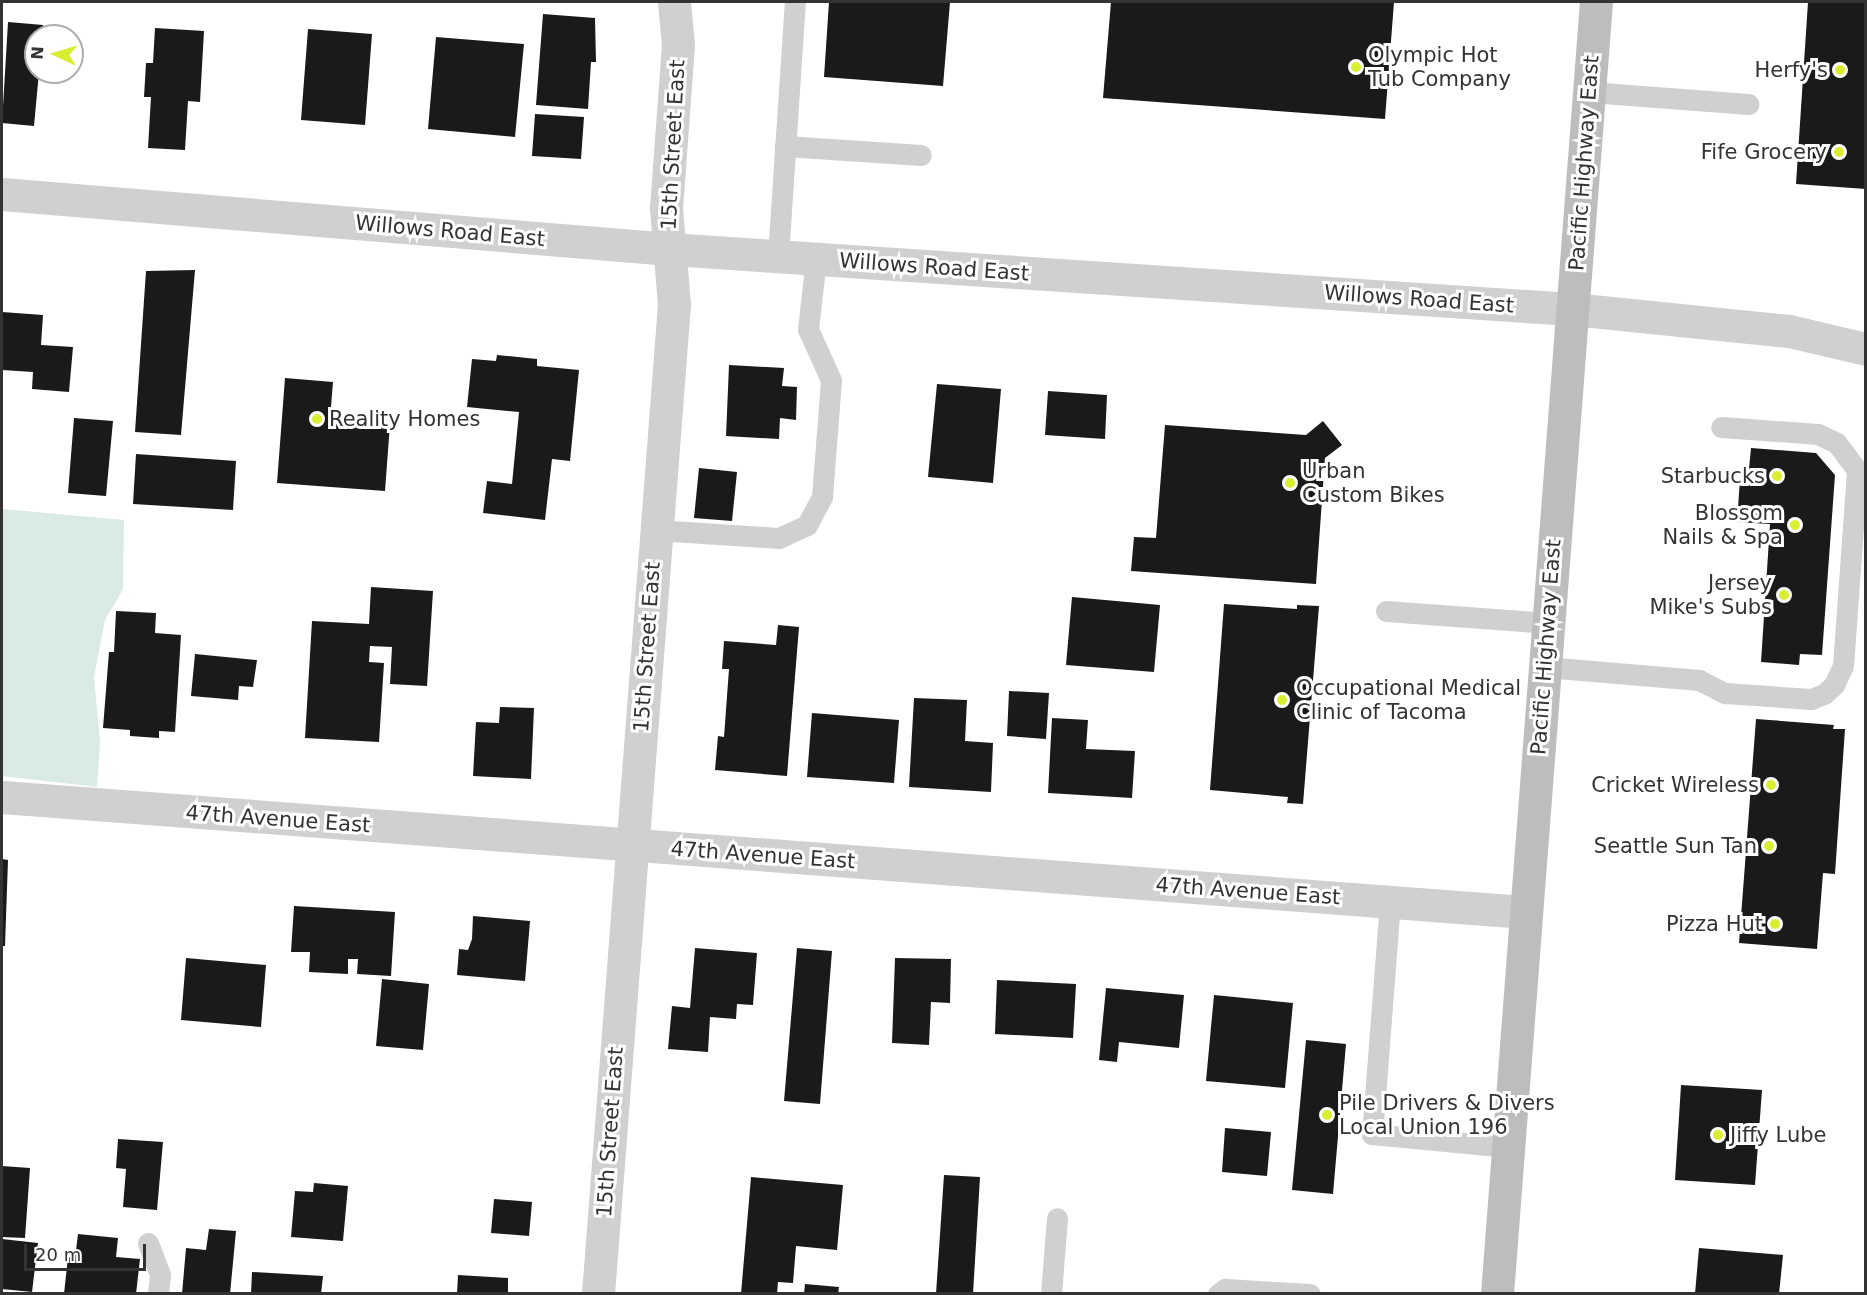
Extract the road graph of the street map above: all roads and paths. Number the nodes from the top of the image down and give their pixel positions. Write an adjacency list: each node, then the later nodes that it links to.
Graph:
1 (795, 2): 6 (lane)
2 (1596, 2): 4 (main road, Pacific Highway East)
3 (679, 5): 9 (street, 15th Street East)
4 (1589, 92): 5 (lane); 12 (main road, Pacific Highway East)
5 (1749, 104)
6 (785, 146): 7 (lane); 10 (lane)
7 (921, 155)
8 (2, 194): 9 (street, Willows Road East)
9 (670, 249): 10 (street, Willows Road East); 15 (street, 15th Street East)
10 (778, 256): 11 (street, Willows Road East)
11 (816, 259): 12 (street, Willows Road East); 15 (lane)
12 (1572, 309): 13 (street, Willows Road East); 17 (main road, Pacific Highway East)
13 (1866, 349)
14 (1721, 427): 18 (lane)
15 (656, 531): 20 (street, 15th Street East)
16 (1386, 611): 17 (lane)
17 (1548, 623): 18 (main road, Pacific Highway East)
18 (1545, 667): 22 (main road, Pacific Highway East)
19 (2, 797): 20 (street, 47th Avenue East)
20 (632, 846): 21 (street, 47th Avenue East); 27 (street, 15th Street East)
21 (1390, 902): 22 (street, 47th Avenue East); 23 (lane)
22 (1525, 912): 23 (main road, Pacific Highway East)
23 (1508, 1147): 31 (main road, Pacific Highway East)
24 (1056, 1218): 28 (lane)
25 (148, 1243): 26 (lane)
26 (158, 1293)
27 (598, 1293)
28 (1051, 1293)
29 (1218, 1293): 30 (lane)
30 (1310, 1293)
31 (1497, 1293)

